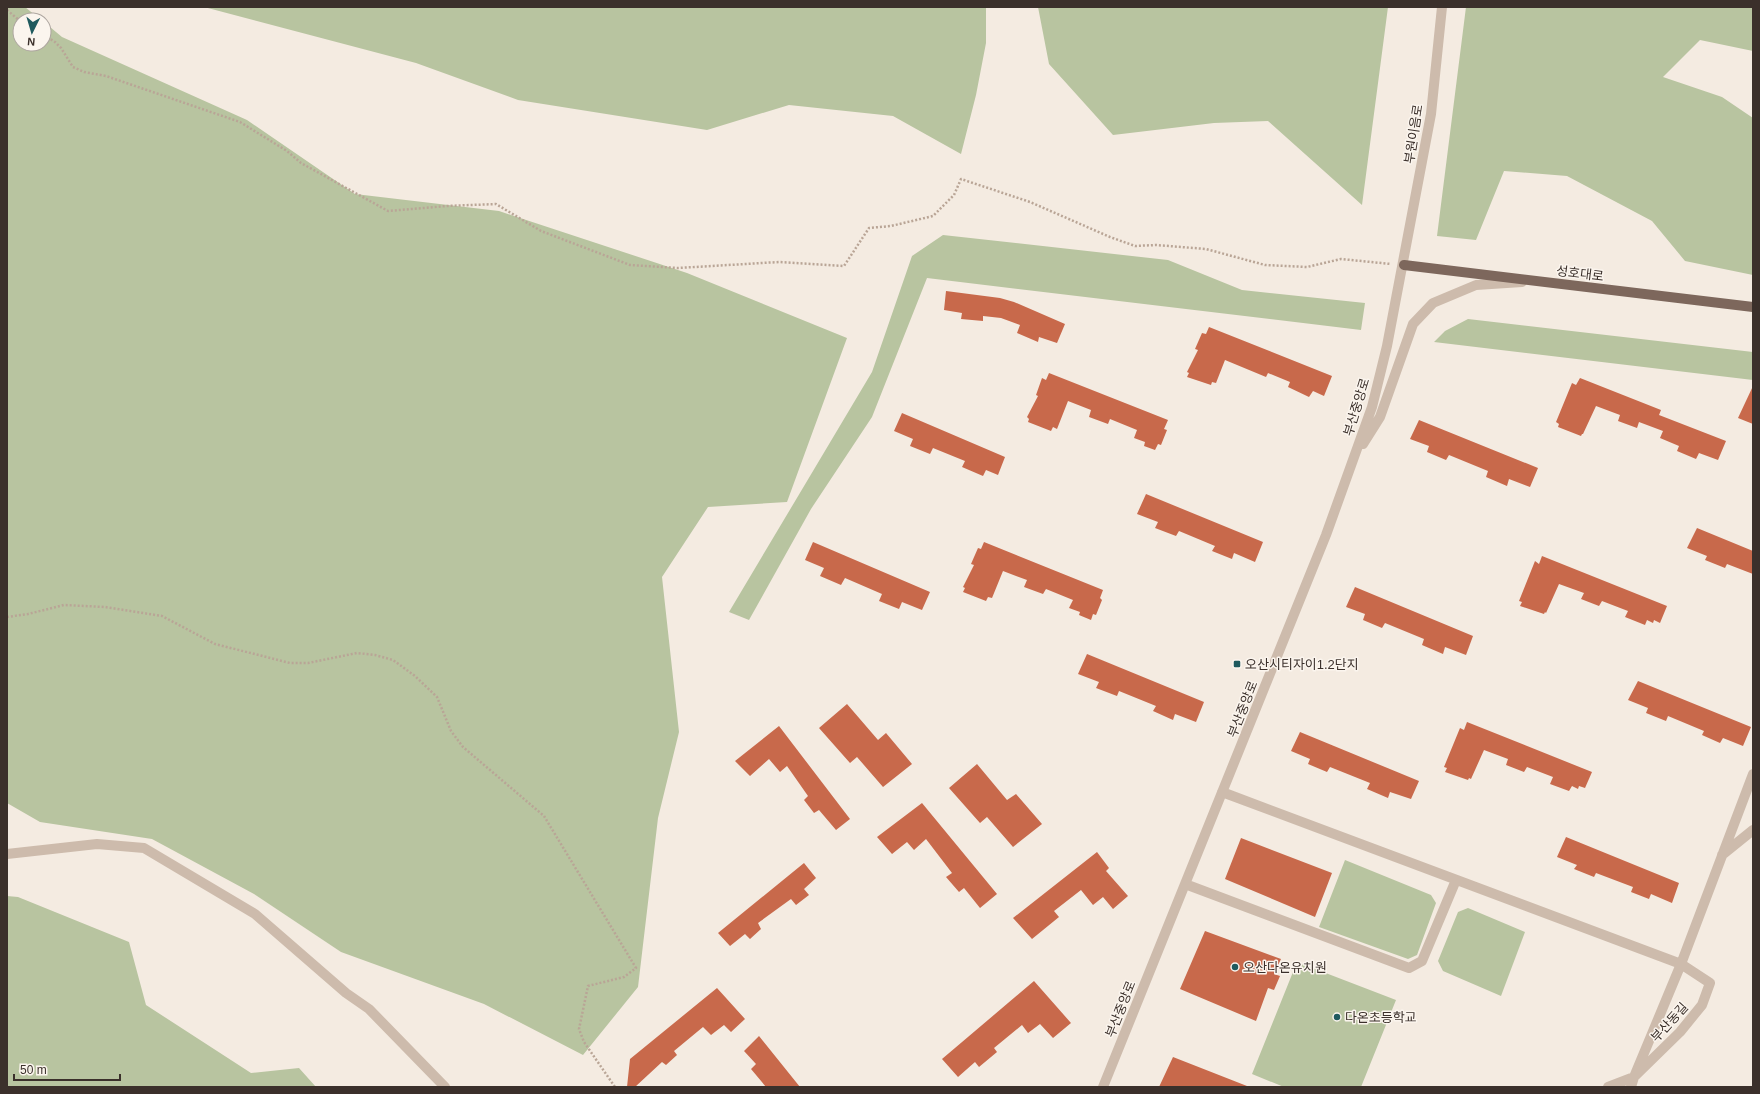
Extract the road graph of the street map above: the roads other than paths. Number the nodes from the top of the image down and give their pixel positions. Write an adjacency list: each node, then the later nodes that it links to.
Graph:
1 (1442, 7): 2 (street, 부원이음로)
2 (1404, 265): 3 (main road, 성호대로); 5 (street, 부산중앙로)
3 (1534, 281): 4 (main road, 성호대로); 5 (street)
4 (1753, 307)
5 (1352, 463): 7 (street, 부산중앙로)
6 (1753, 774): 10 (street)
7 (1222, 792): 11 (street); 12 (street, 부산중앙로)
8 (1753, 830): 10 (street)
9 (7, 854): 15 (street)
10 (1722, 855): 13 (street)
11 (1456, 880): 12 (street); 13 (street)
12 (1185, 884): 16 (street, 부산중앙로)
13 (1681, 964): 14 (street); 14 (street, 부산동길)
14 (1632, 1082): 17 (street, 부산동길)
15 (445, 1087)
16 (1103, 1087)
17 (1608, 1087)

